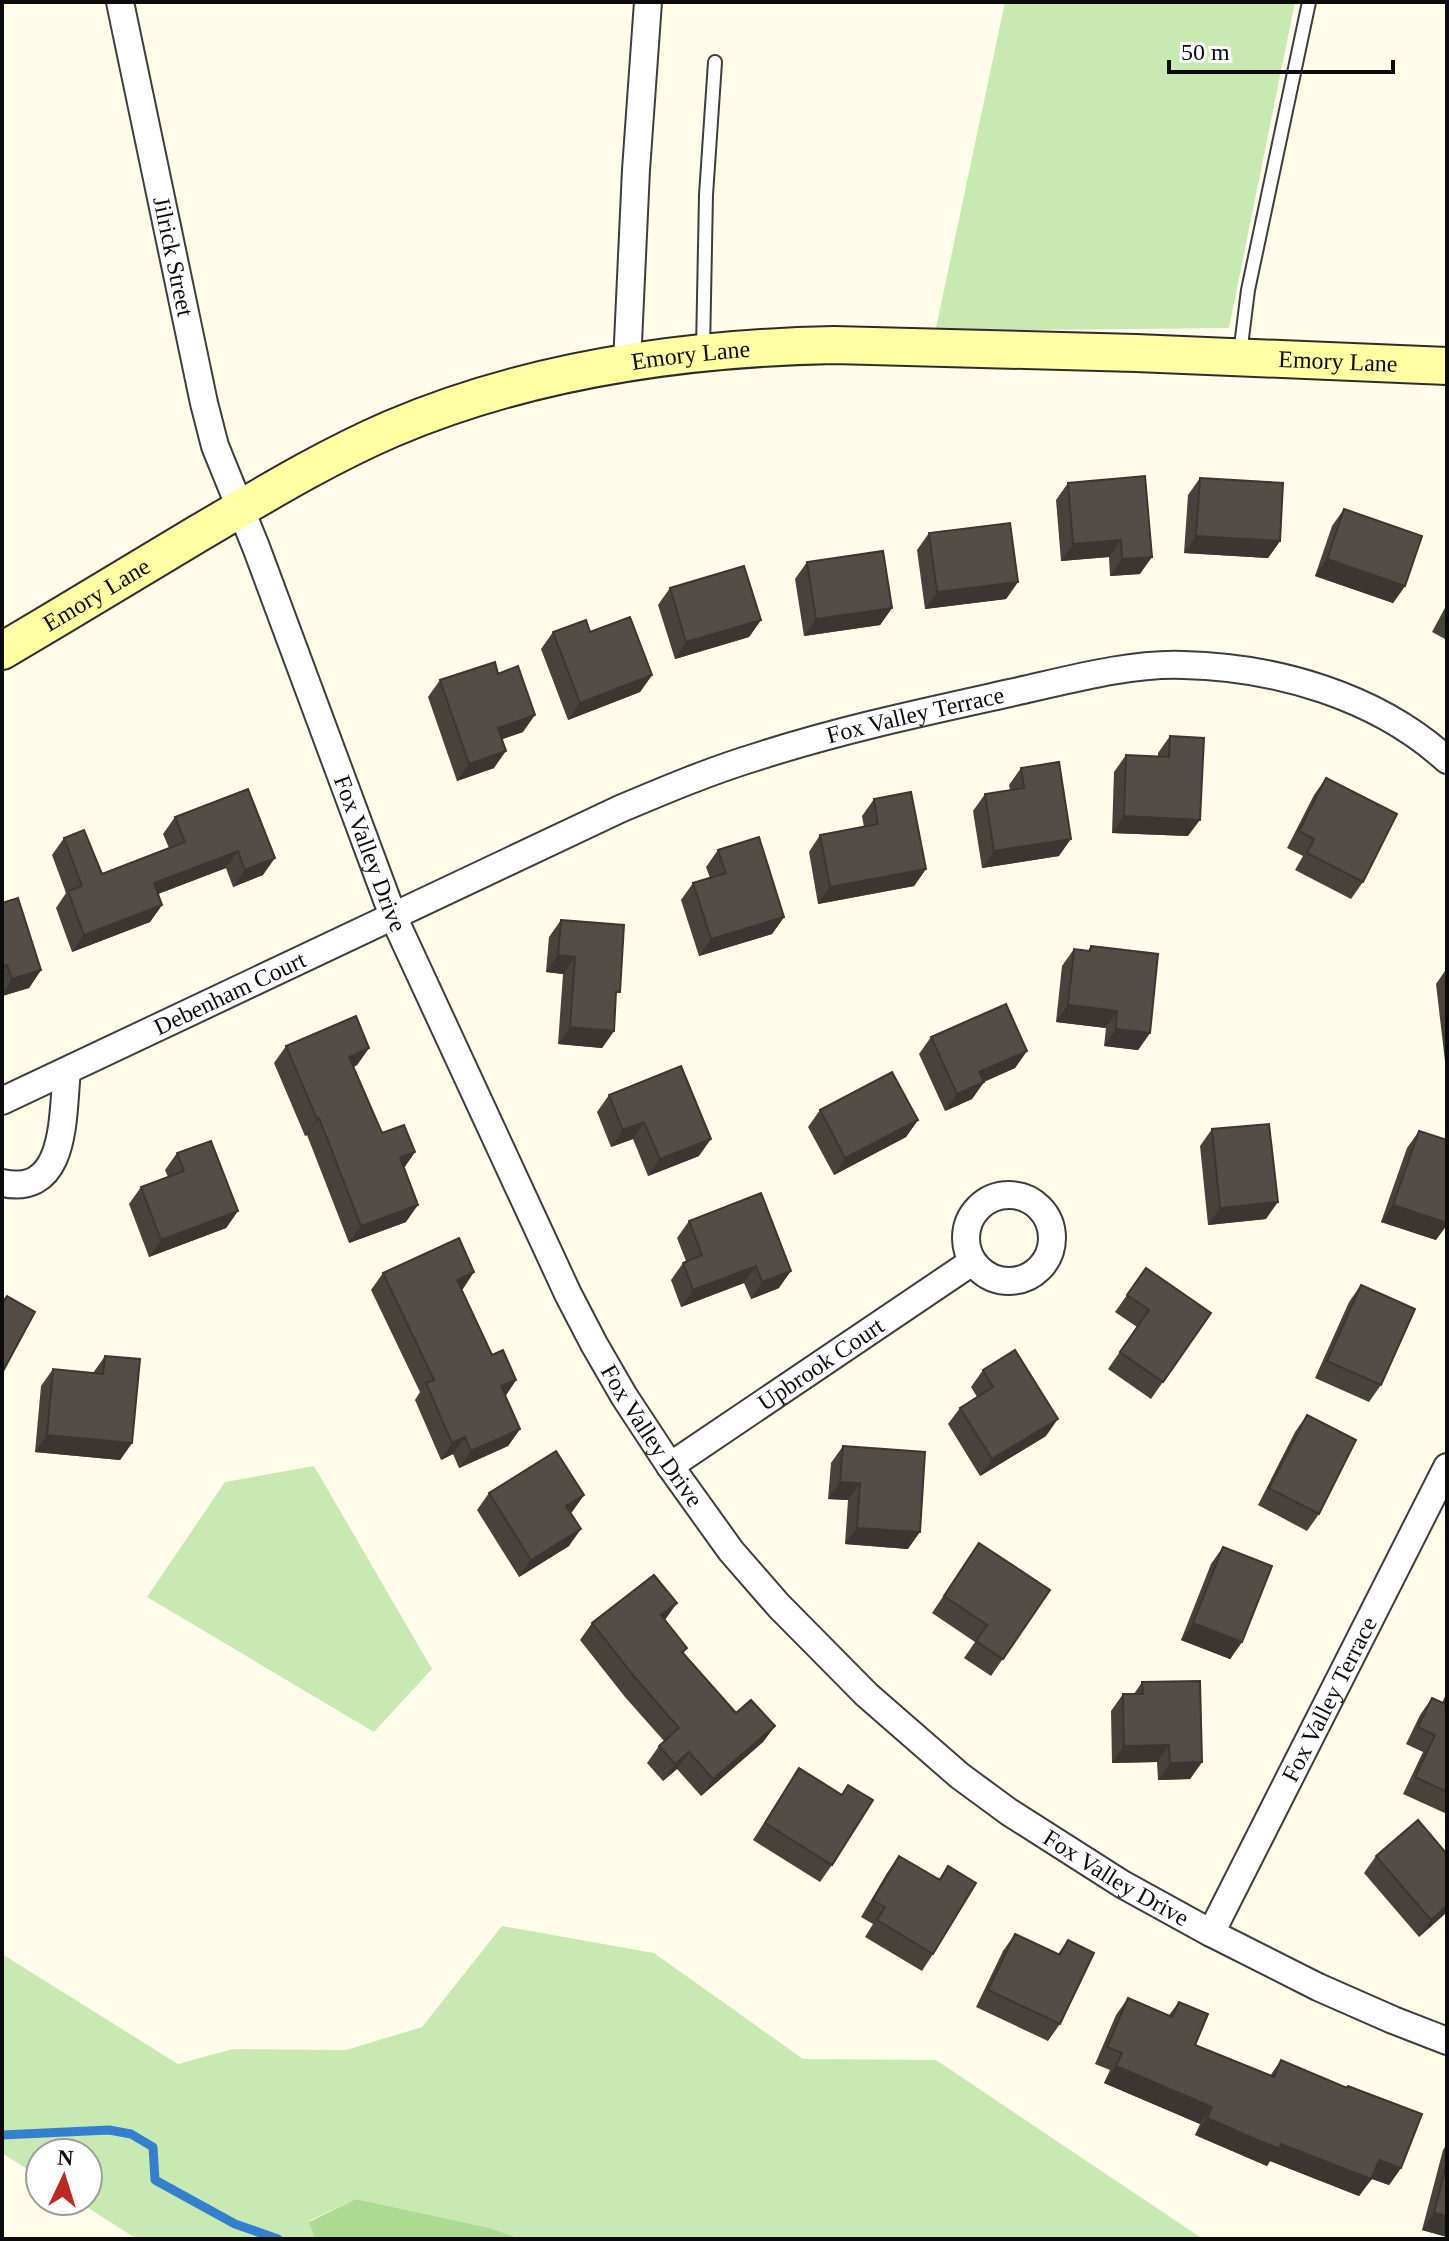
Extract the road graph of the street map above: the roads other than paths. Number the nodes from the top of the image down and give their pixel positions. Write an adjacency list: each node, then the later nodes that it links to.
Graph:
1 (120, 2): 9 (street, Jilrick Street)
2 (648, 2): 7 (street)
3 (1309, 2): 6 (lane)
4 (715, 62): 5 (lane)
5 (703, 353): 6 (street, Emory Lane); 7 (street, Emory Lane)
6 (1240, 358): 8 (street, Emory Lane)
7 (627, 364): 9 (street, Emory Lane)
8 (1447, 366)
9 (240, 508): 10 (street, Emory Lane); 12 (street, Fox Valley Drive)
10 (2, 651)
11 (1447, 760): 12 (street, Fox Valley Terrace)
12 (393, 916): 13 (street, Debenham Court); 17 (street, Fox Valley Drive)
13 (67, 1071): 14 (street, Debenham Court); 15 (street)
14 (2, 1101)
15 (2, 1183)
16 (972, 1262): 17 (street, Upbrook Court)
17 (670, 1466): 19 (street, Fox Valley Drive)
18 (1447, 1467): 19 (street, Fox Valley Terrace)
19 (1211, 1933): 20 (street, Fox Valley Drive)
20 (1447, 2041)

